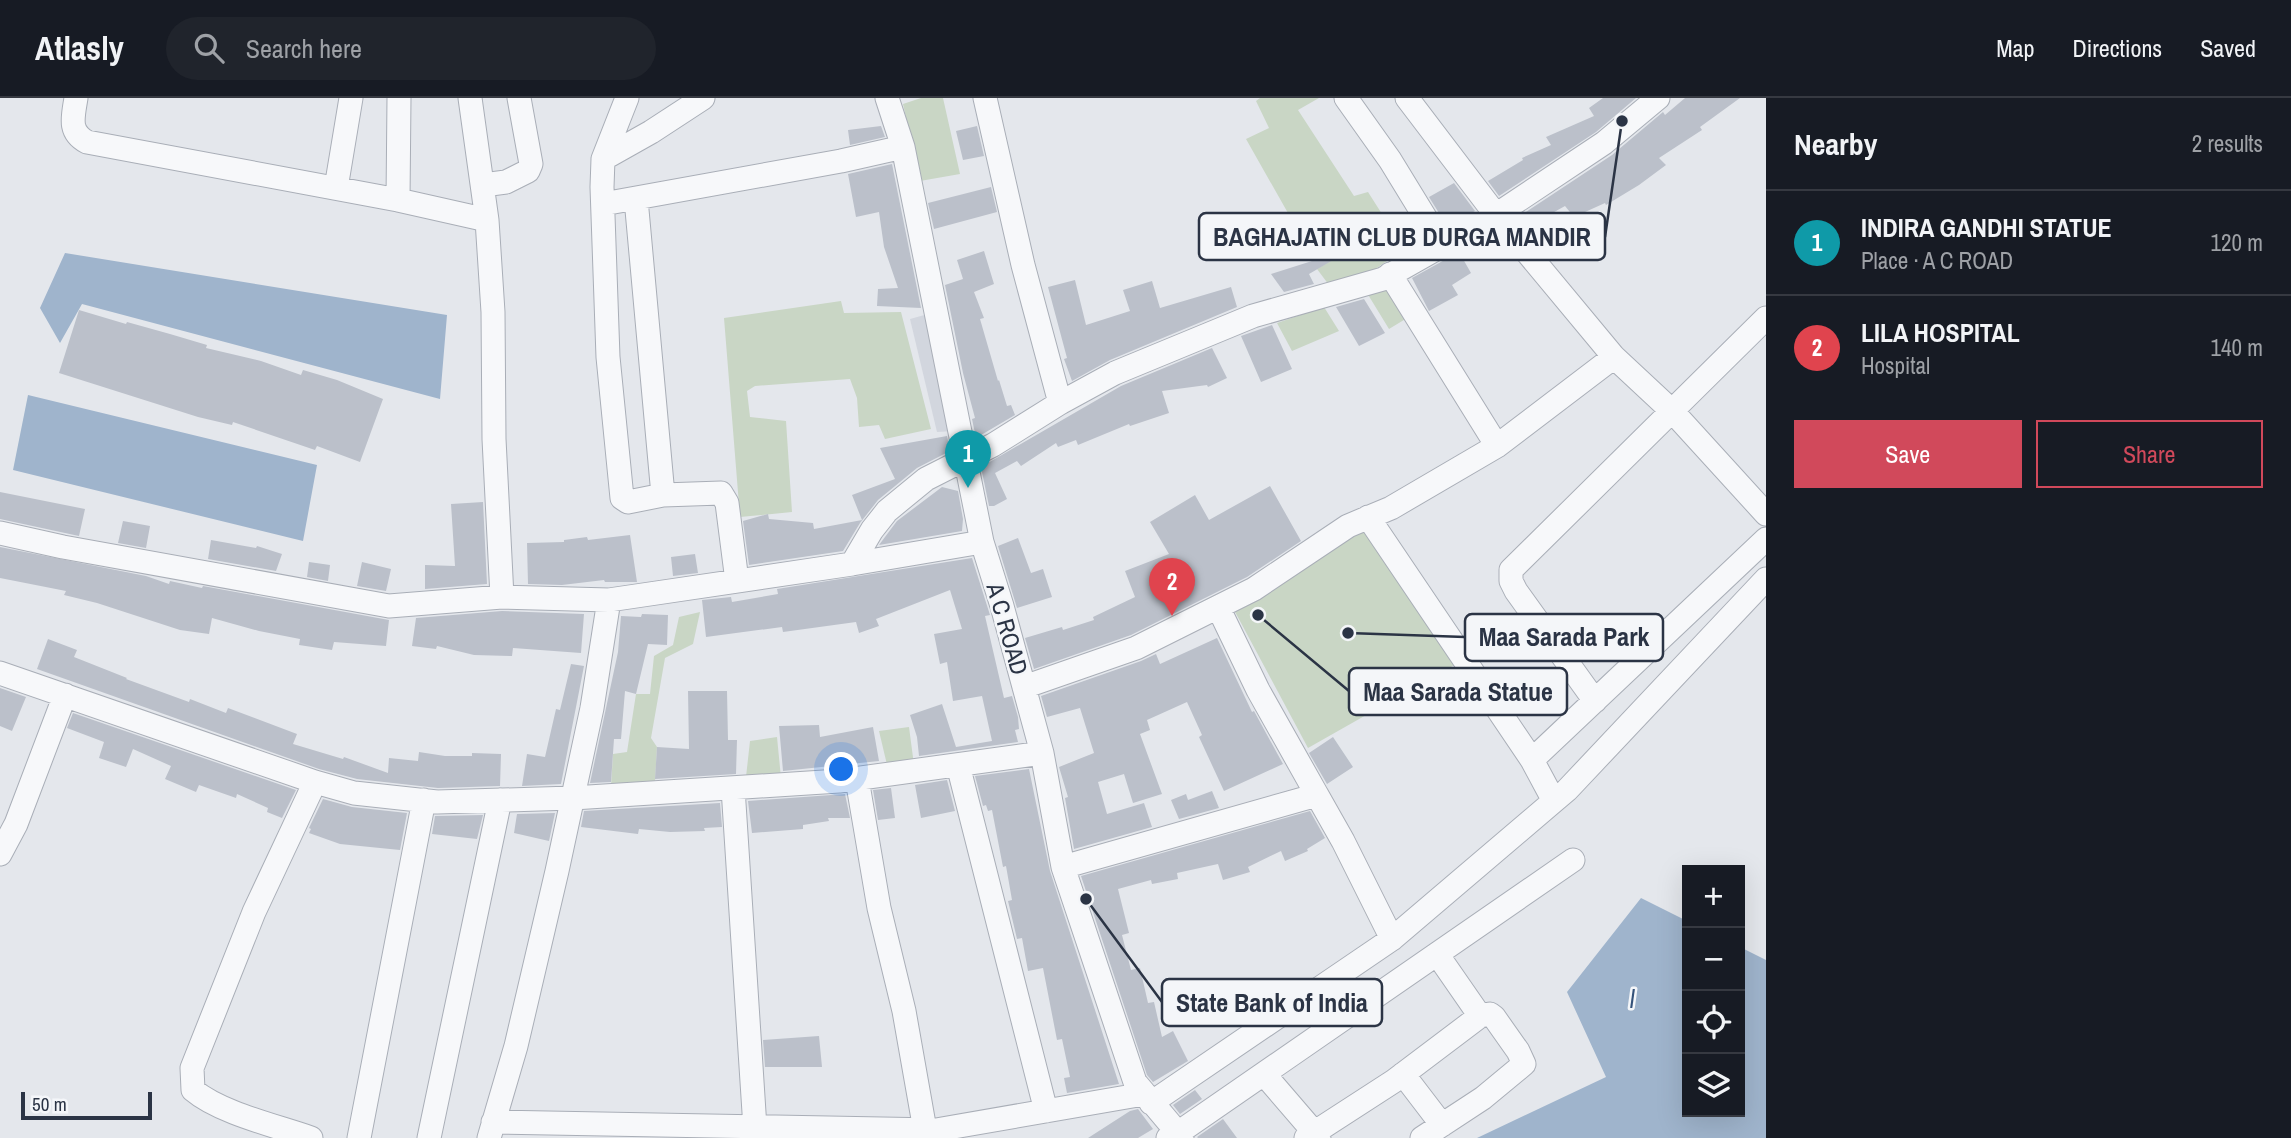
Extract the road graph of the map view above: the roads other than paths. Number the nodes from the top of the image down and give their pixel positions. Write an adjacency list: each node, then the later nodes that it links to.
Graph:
1 (76, 98): 16 (street)
2 (351, 98): 16 (street)
3 (399, 98): 18 (street)
4 (470, 98): 15 (street)
5 (519, 98): 15 (street)
6 (627, 98): 14 (street)
7 (703, 98): 14 (street)
8 (887, 98): 13 (street, A C ROAD)
9 (985, 98): 26 (street)
10 (1346, 98): 22 (street)
11 (1407, 98): 20 (street)
12 (1658, 98): 20 (street)
13 (903, 147): 17 (street); 29 (street, A C ROAD)
14 (603, 159): 19 (street)
15 (483, 185): 21 (street)
16 (336, 188): 18 (street)
17 (636, 199): 19 (street); 30 (street)
18 (398, 200): 21 (street)
19 (603, 204): 30 (street)
20 (1496, 215): 22 (street); 25 (street)
21 (487, 219): 39 (street)
22 (1442, 245): 23 (street)
23 (1390, 274): 26 (street); 28 (street)
24 (1766, 318): 27 (street)
25 (1614, 356): 27 (street); 28 (street)
26 (1060, 403): 29 (street)
27 (1673, 412): 31 (street); 45 (street)
28 (1497, 446): 32 (street)
29 (965, 459): 35 (street, A C ROAD); 36 (street)
30 (663, 495): 38 (street)
31 (1766, 514)
32 (1368, 517): 41 (street); 47 (street)
33 (0, 533): 39 (street)
34 (1766, 540): 45 (street)
35 (982, 542): 36 (street); 43 (street, A C ROAD)
36 (852, 564): 38 (street)
37 (1766, 579): 56 (street)
38 (737, 581): 40 (street)
39 (502, 597): 40 (street)
40 (609, 600): 53 (street)
41 (1218, 607): 43 (street); 52 (street)
42 (0, 673): 44 (street)
43 (1024, 687): 46 (street, A C ROAD)
44 (65, 695): 50 (street); 57 (street)
45 (1595, 701): 47 (street)
46 (1042, 753): 48 (street); 59 (street, A C ROAD)
47 (1532, 760): 56 (street)
48 (958, 765): 49 (street); 66 (street)
49 (858, 779): 51 (street); 70 (street)
50 (315, 782): 54 (street); 73 (street)
51 (733, 788): 53 (street); 68 (street)
52 (1317, 795): 59 (street); 60 (street)
53 (573, 798): 55 (street); 69 (street)
54 (424, 800): 55 (street); 74 (street)
55 (500, 800): 75 (street)
56 (1554, 801): 60 (street)
57 (0, 854)
58 (1573, 860): 61 (street)
59 (1063, 867): 65 (street, A C ROAD)
60 (1392, 939): 65 (street)
61 (1437, 954): 62 (street); 63 (street)
62 (1480, 1016): 64 (street); 67 (street)
63 (1264, 1074): 71 (street); 72 (street)
64 (1403, 1074): 67 (street); 72 (street)
65 (1147, 1099): 66 (street); 71 (street, A C ROAD)
66 (1046, 1111): 70 (street)
67 (1442, 1125): 76 (street)
68 (755, 1128): 69 (street); 70 (street)
69 (491, 1130)
70 (925, 1130)
71 (1176, 1136)
72 (1313, 1136)
73 (311, 1138)
74 (359, 1138)
75 (429, 1138)
76 (1422, 1138)

